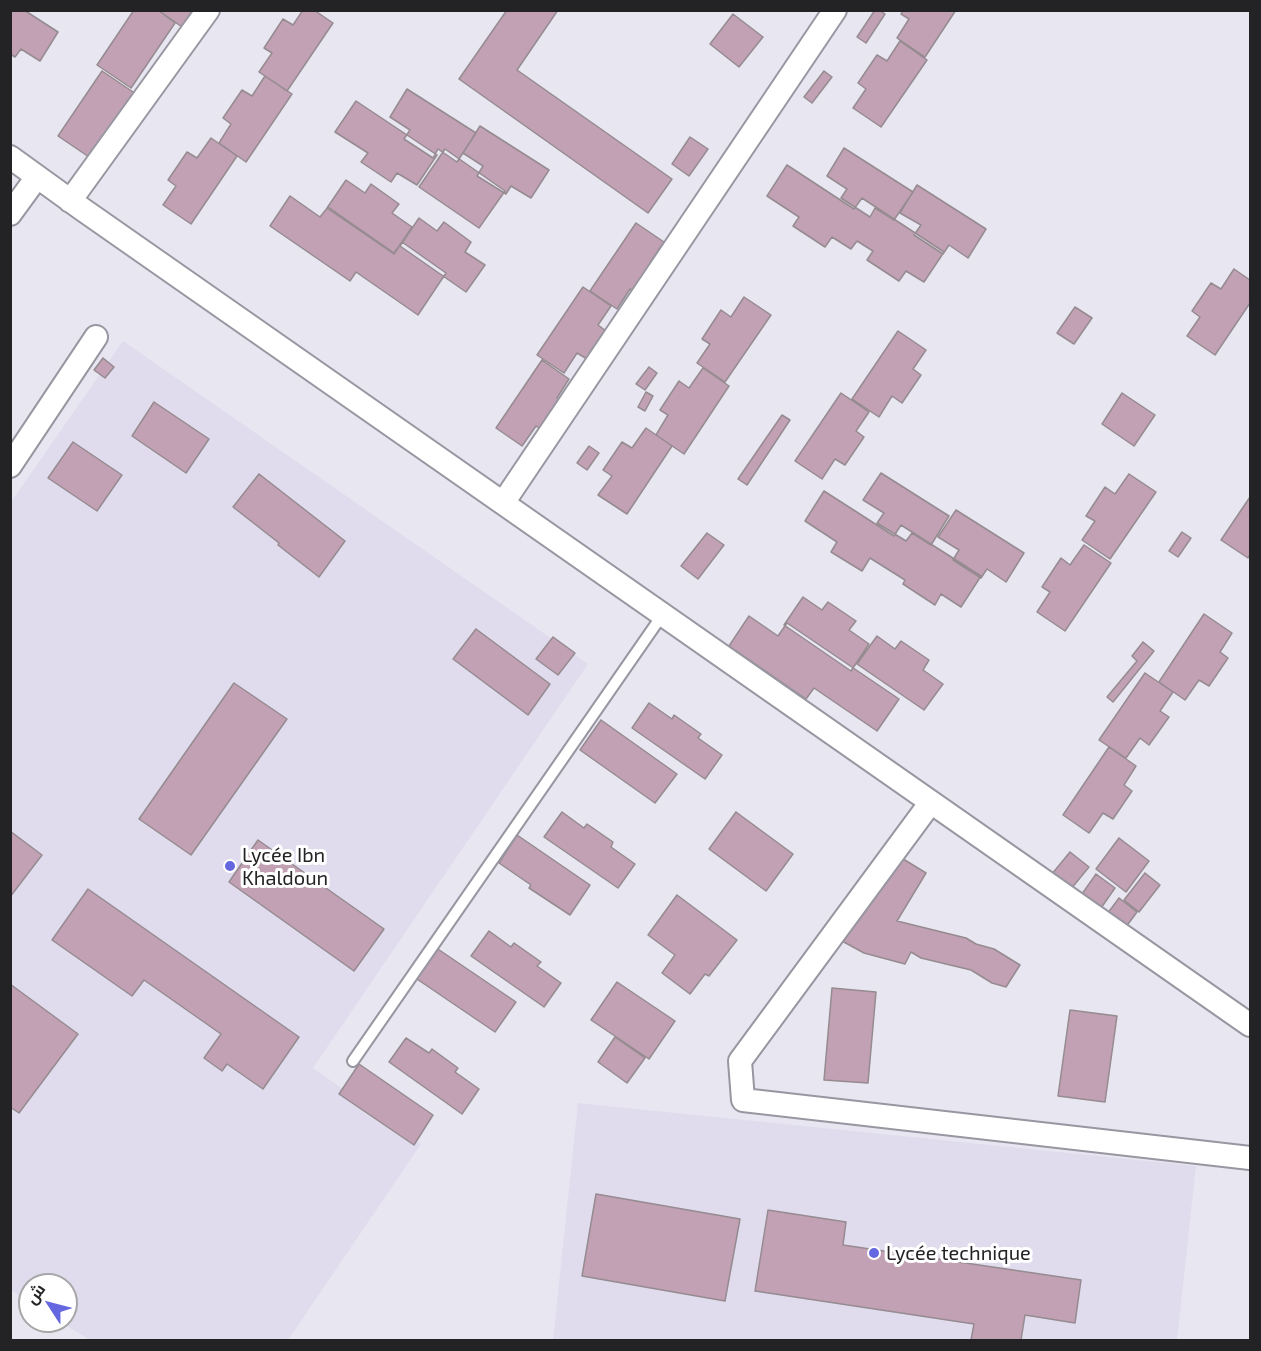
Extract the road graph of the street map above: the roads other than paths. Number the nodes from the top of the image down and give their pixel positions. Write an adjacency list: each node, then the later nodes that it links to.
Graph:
1 (208, 10): 5 (street)
2 (835, 10): 9 (street)
3 (10, 157): 4 (street)
4 (37, 177): 5 (street); 6 (street)
5 (70, 201): 9 (street)
6 (10, 214)
7 (96, 337): 8 (street)
8 (10, 466)
9 (503, 503): 10 (street)
10 (663, 615): 11 (street); 13 (lane)
11 (931, 802): 12 (street); 14 (street)
12 (1251, 1025)
13 (352, 1061)
14 (1251, 1158)

